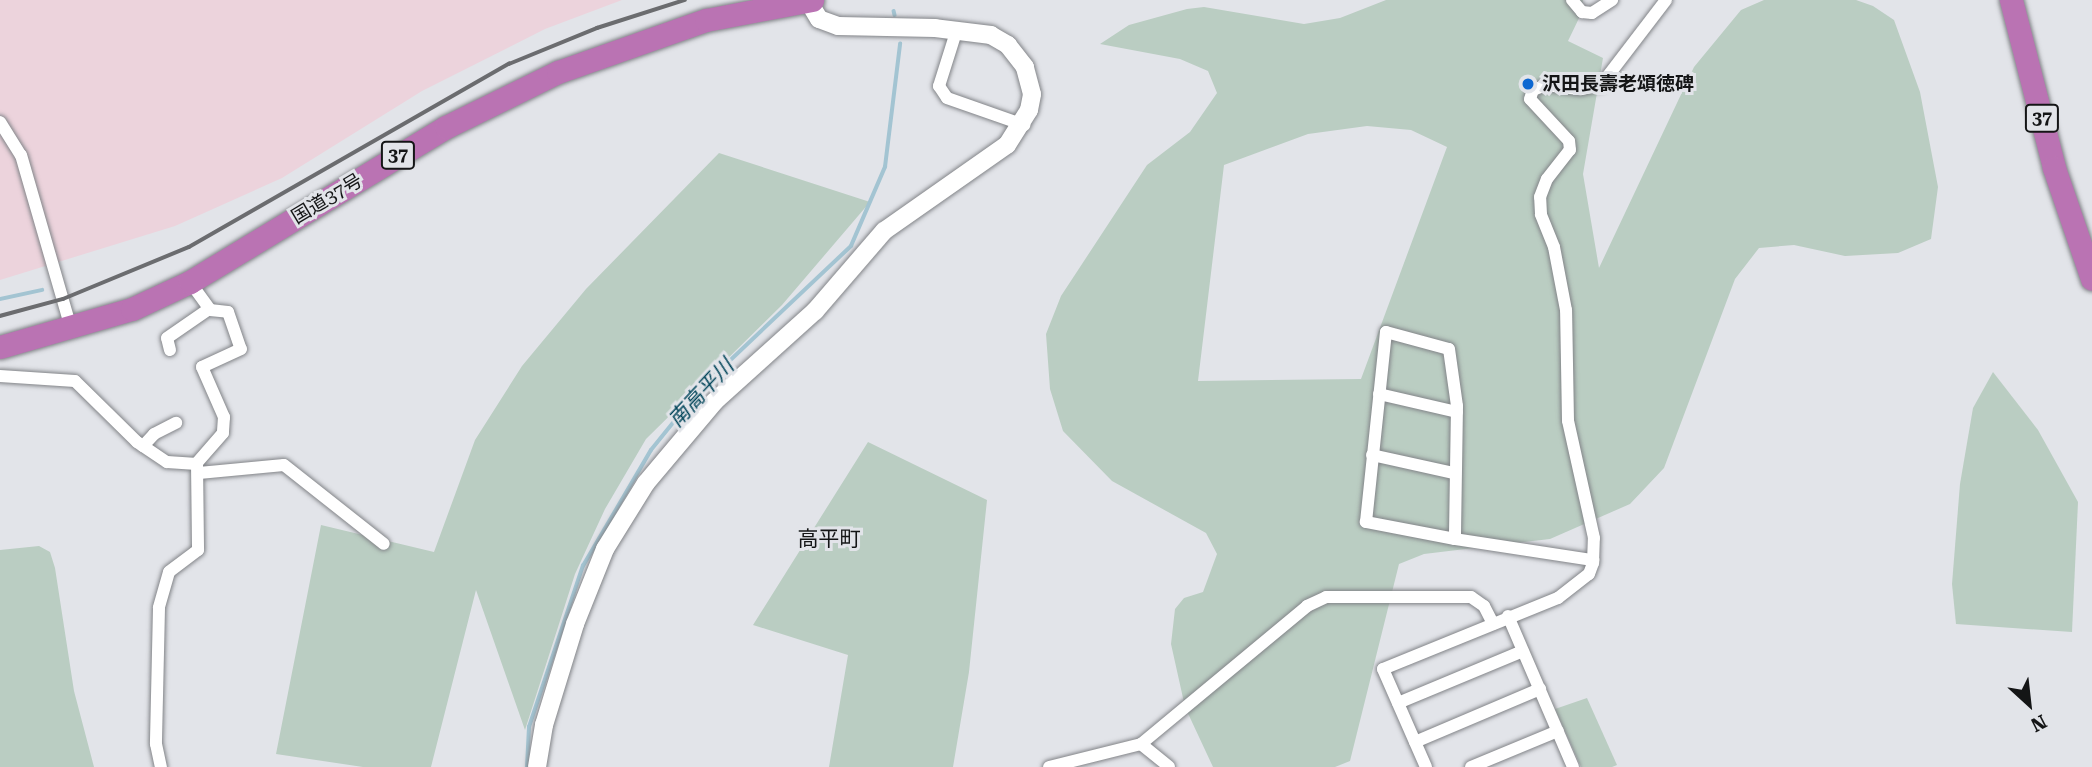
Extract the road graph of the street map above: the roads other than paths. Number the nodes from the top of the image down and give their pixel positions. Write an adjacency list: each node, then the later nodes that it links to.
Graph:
1 (810, 0): 6 (street); 12 (highway, 国道37号 / 37)
2 (1572, 0): 3 (street)
3 (1612, 0)
4 (1666, 0): 27 (street)
5 (2011, 0): 9 (highway, 37)
6 (957, 29): 8 (street); 8 (street)
7 (0, 122): 14 (street)
8 (1024, 125): 37 (street)
9 (2076, 235): 10 (highway, 37); 11 (highway, 37)
10 (2092, 259)
11 (2092, 279)
12 (190, 282): 13 (street); 14 (highway, 国道37号 / 37)
13 (209, 309): 16 (street); 23 (street)
14 (71, 328): 15 (highway, 国道37号 / 37)
15 (0, 347)
16 (170, 350)
17 (0, 376): 21 (street)
18 (1379, 394): 19 (street); 19 (street); 22 (street)
19 (1457, 412): 24 (street)
20 (176, 423): 21 (street)
21 (143, 446): 23 (street)
22 (1372, 456): 24 (street); 25 (street)
23 (197, 468): 26 (street); 36 (street)
24 (1454, 473): 25 (street)
25 (1455, 539): 27 (street)
26 (384, 544)
27 (1593, 560): 28 (street)
28 (1508, 616): 29 (street); 30 (street)
29 (1493, 624): 32 (street); 35 (street)
30 (1523, 651): 31 (street); 32 (street)
31 (1540, 690): 33 (street); 34 (street)
32 (1398, 702): 34 (street)
33 (1558, 731): 41 (street); 42 (street)
34 (1415, 742): 40 (street)
35 (1141, 744): 38 (street); 39 (street)
36 (161, 767)
37 (537, 767)
38 (1049, 767)
39 (1169, 767)
40 (1426, 767)
41 (1471, 767)
42 (1573, 767)

